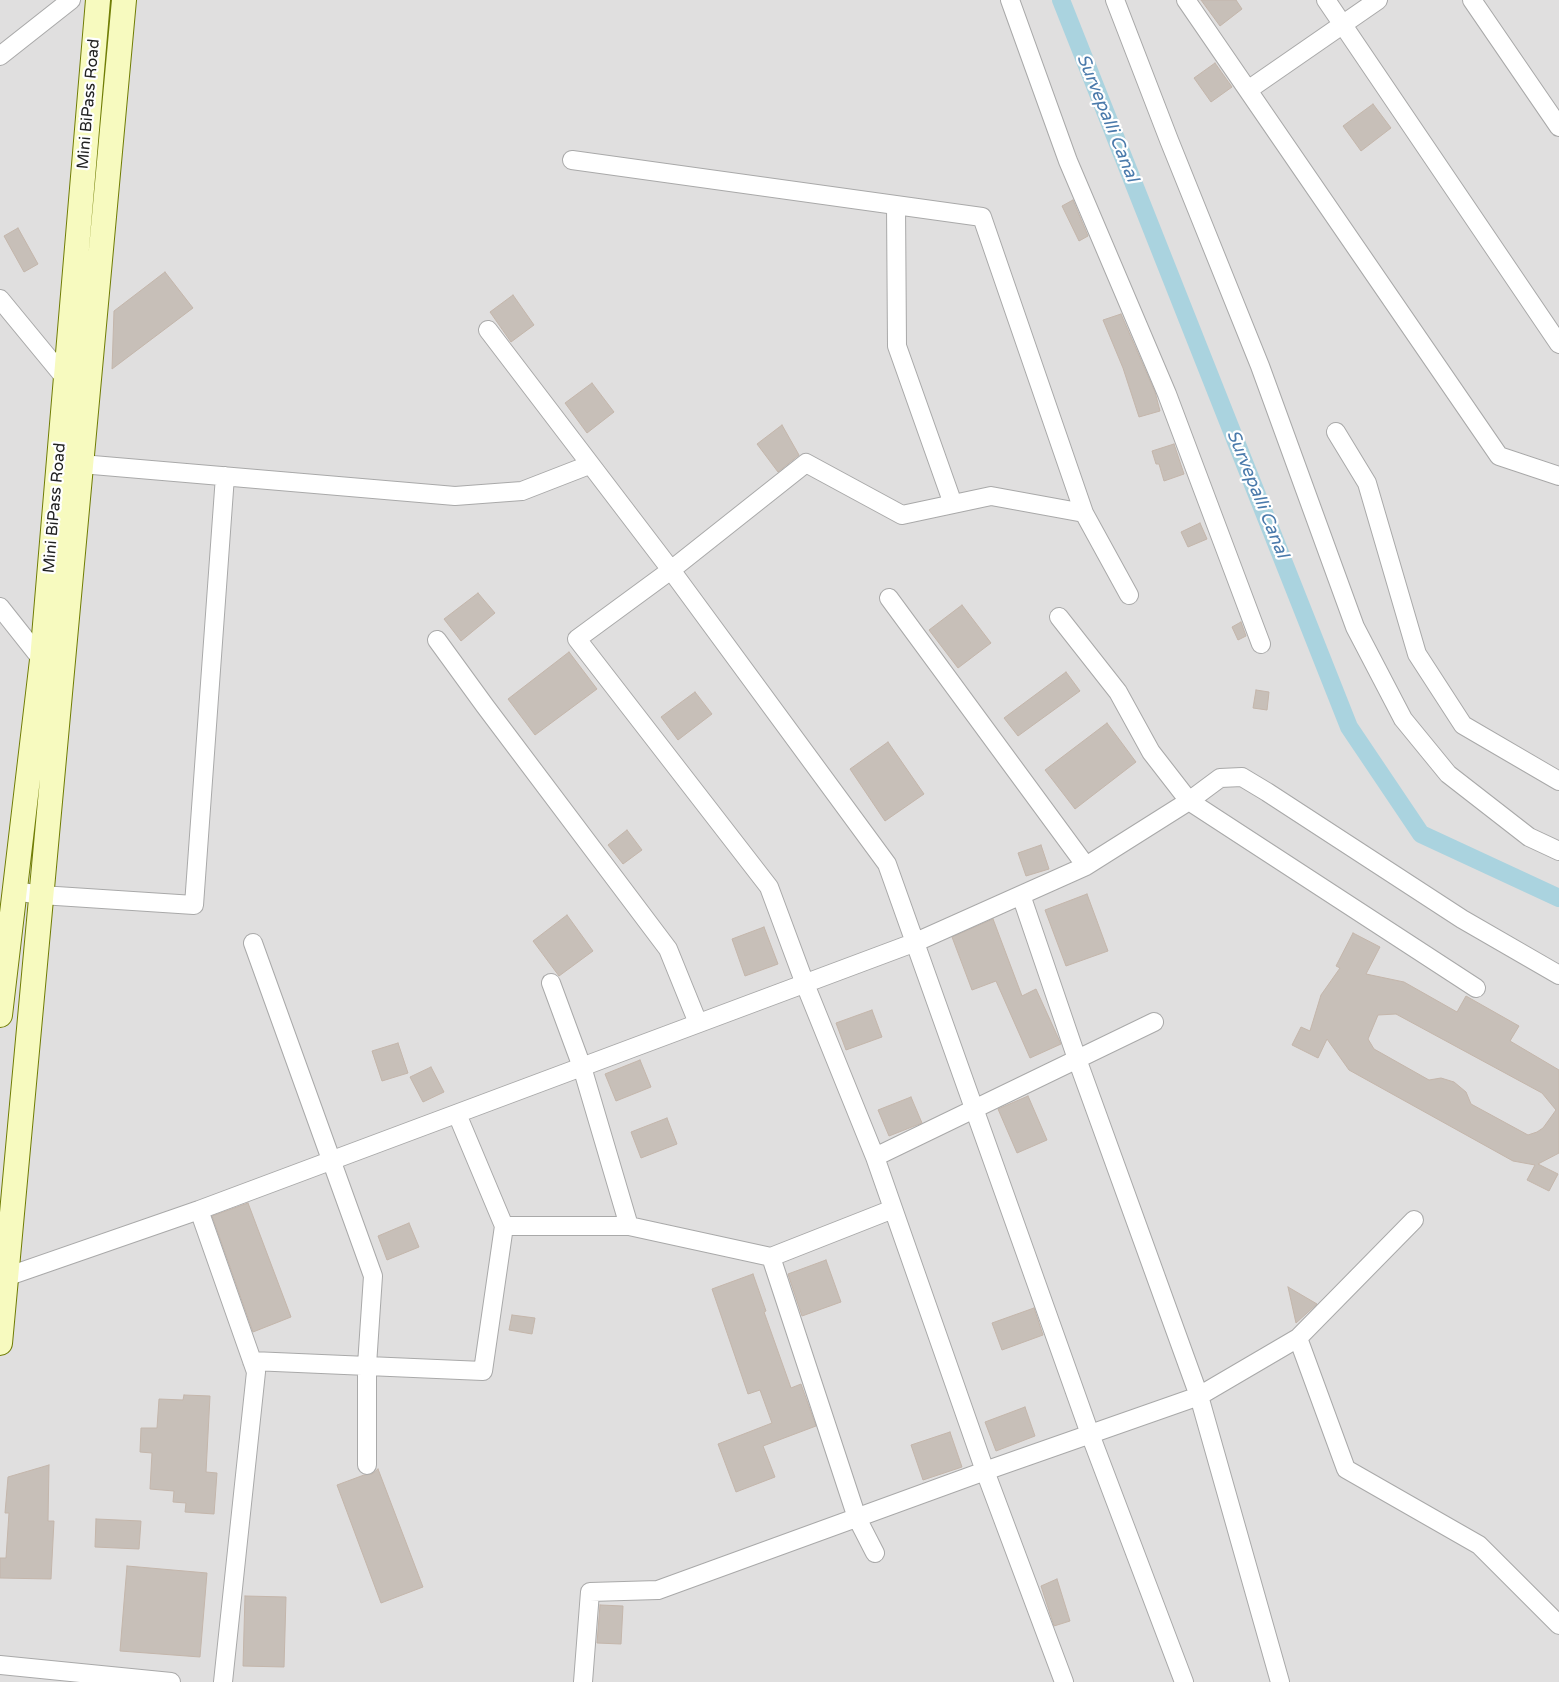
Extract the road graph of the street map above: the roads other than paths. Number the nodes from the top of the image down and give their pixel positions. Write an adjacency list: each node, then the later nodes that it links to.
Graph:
1 (71, 0): 11 (street)
2 (98, 0): 19 (main road, Mini BiPass Road)
3 (124, 0): 21 (main road)
4 (1010, 0): 33 (street)
5 (1115, 0): 37 (street)
6 (1186, 0): 12 (street)
7 (1326, 0): 10 (street)
8 (1378, 0): 10 (street)
9 (1472, 0): 13 (street)
10 (1342, 24): 12 (street); 18 (street)
11 (0, 56)
12 (1248, 90): 24 (street)
13 (1559, 127)
14 (572, 160): 15 (street)
15 (896, 205): 25 (street); 26 (street)
16 (0, 300): 19 (street)
17 (488, 330): 22 (street)
18 (1559, 344)
19 (65, 378): 34 (main road, Mini BiPass Road)
20 (1336, 432): 35 (street)
21 (81, 464): 23 (street); 40 (main road)
22 (589, 465): 23 (street); 27 (street)
23 (225, 476): 40 (street)
24 (1559, 476)
25 (953, 504): 26 (street); 27 (street)
26 (1084, 513): 28 (street)
27 (671, 570): 42 (street); 46 (street)
28 (1129, 595)
29 (888, 598): 38 (street)
30 (0, 607): 34 (street)
31 (1059, 618): 36 (street)
32 (437, 640): 50 (street)
33 (1261, 644)
34 (42, 660): 39 (main road, Mini BiPass Road)
35 (1559, 782)
36 (1189, 801): 38 (street); 44 (street); 47 (street)
37 (1559, 851)
38 (1086, 866): 41 (street)
39 (5, 890): 40 (street); 48 (main road, Mini BiPass Road)
40 (41, 895): 63 (main road)
41 (1021, 895): 42 (street); 51 (street)
42 (916, 942): 46 (street); 53 (street)
43 (253, 943): 56 (street)
44 (1559, 975)
45 (551, 983): 52 (street)
46 (805, 984): 50 (street); 55 (street)
47 (1476, 988)
48 (0, 1015)
49 (1154, 1022): 51 (street)
50 (698, 1024): 52 (street)
51 (1077, 1059): 53 (street); 68 (street)
52 (582, 1067): 54 (street); 61 (street)
53 (974, 1109): 55 (street); 69 (street)
54 (457, 1114): 56 (street); 60 (street)
55 (875, 1157): 57 (street)
56 (332, 1160): 58 (street); 67 (street)
57 (893, 1209): 62 (street); 71 (street)
58 (198, 1210): 63 (street); 66 (street)
59 (1414, 1220): 64 (street)
60 (504, 1226): 61 (street); 67 (street)
61 (629, 1226): 62 (street)
62 (772, 1258): 72 (street)
63 (3, 1278): 65 (main road)
64 (1298, 1338): 68 (street); 74 (street)
65 (0, 1343)
66 (252, 1360): 67 (street); 77 (street)
67 (367, 1366): 70 (street)
68 (1199, 1396): 69 (street); 81 (street)
69 (1090, 1434): 71 (street); 80 (street)
70 (367, 1465)
71 (985, 1471): 72 (street); 79 (street)
72 (857, 1518): 73 (street); 78 (street)
73 (875, 1553)
74 (1559, 1625)
75 (0, 1665): 76 (street)
76 (172, 1682)
77 (223, 1682)
78 (583, 1682)
79 (1064, 1682)
80 (1184, 1682)
81 (1280, 1682)

